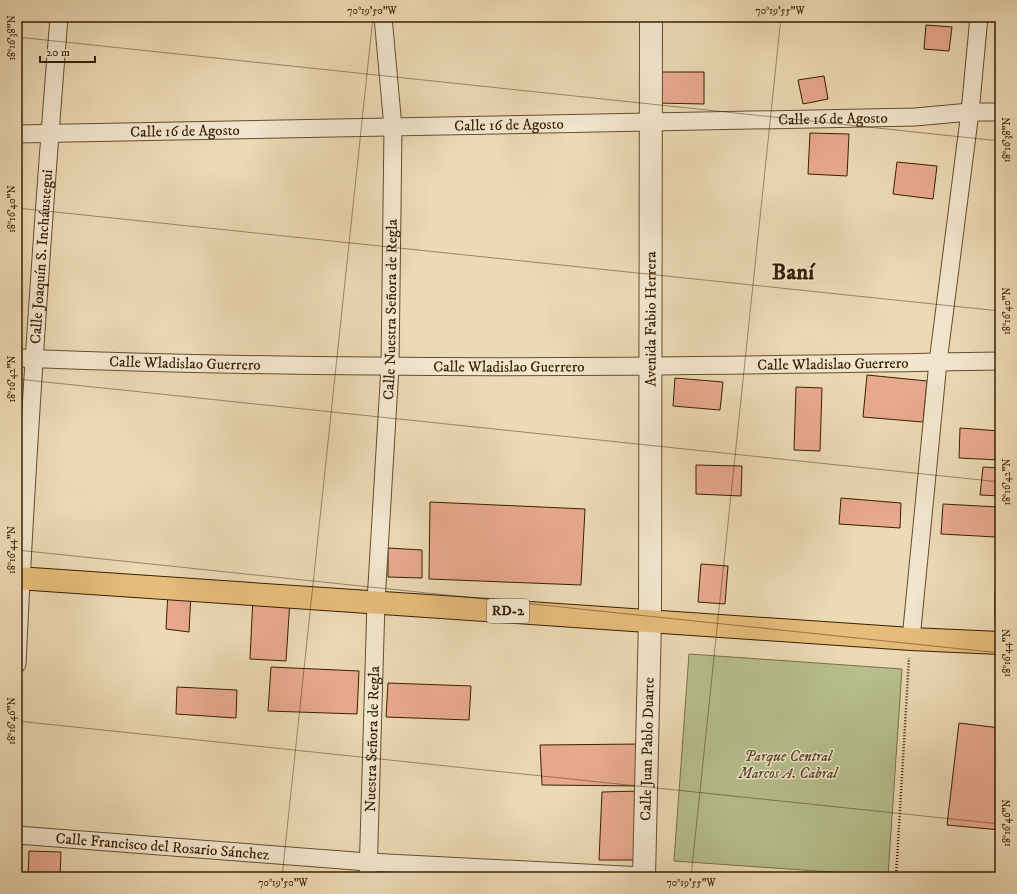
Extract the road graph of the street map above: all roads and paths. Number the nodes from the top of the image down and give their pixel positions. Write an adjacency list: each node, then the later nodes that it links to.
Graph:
1 (60, 17): 10 (street, Calle Joaquín S. Incháustegui)
2 (383, 17): 8 (street, Calle Nuestra Señora de Regla)
3 (652, 17): 7 (street, Avenida Fabio Herrera)
4 (979, 17): 5 (street)
5 (970, 112): 6 (street, Calle 16 de Agosto); 7 (street, Calle 16 de Agosto); 14 (street)
6 (1000, 112)
7 (651, 122): 8 (street, Calle 16 de Agosto); 16 (street, Avenida Fabio Herrera)
8 (393, 127): 10 (street, Calle 16 de Agosto); 15 (street, Calle Nuestra Señora de Regla)
9 (17, 134): 10 (street, Calle 16 de Agosto)
10 (50, 134): 12 (street, Calle Joaquín S. Incháustegui)
11 (17, 358): 12 (street, Calle Wladislao Guerrero)
12 (34, 358): 15 (street, Calle Wladislao Guerrero); 17 (street, Calle Joaquín S. Incháustegui)
13 (1000, 361): 14 (street, Calle Wladislao Guerrero)
14 (938, 362): 16 (street, Calle Wladislao Guerrero); 20 (street)
15 (390, 367): 16 (street, Calle Wladislao Guerrero); 18 (street, Calle Nuestra Señora de Regla)
16 (651, 367): 19 (street, Avenida Fabio Herrera)
17 (19, 578): 18 (main road, RD-2); 22 (street, Calle Joaquín S. Incháustegui)
18 (376, 602): 19 (main road, RD-2); 24 (street, Nuestra Señora de Regla)
19 (650, 620): 20 (main road, RD-2); 25 (street, Calle Juan Pablo Duarte)
20 (911, 638): 21 (main road, RD-2); 26 (path)
21 (1000, 643)
22 (17, 664)
23 (17, 835): 24 (street, Calle Francisco del Rosario Sánchez)
24 (368, 869): 25 (street, Calle Francisco del Rosario Sánchez)
25 (644, 877)
26 (896, 877)

